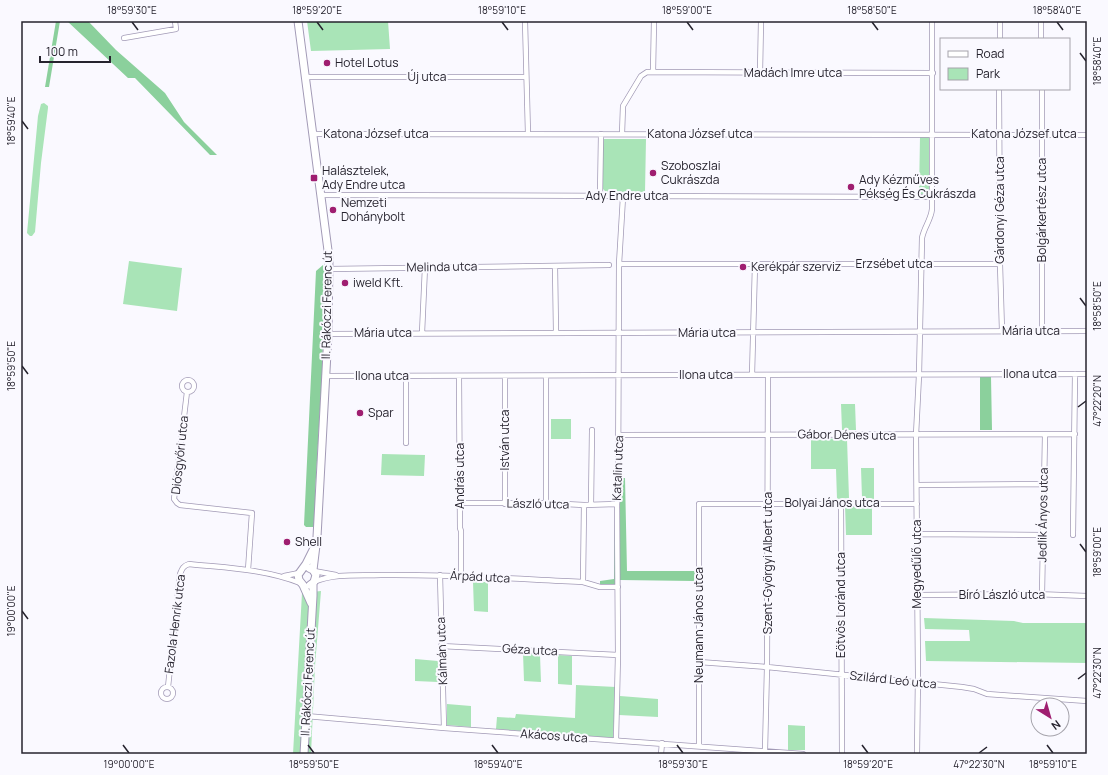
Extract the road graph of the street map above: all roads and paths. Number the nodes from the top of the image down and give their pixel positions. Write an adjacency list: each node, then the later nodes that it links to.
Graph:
1 (175, 21): 9 (street)
2 (298, 21): 15 (main road, II. Rákóczi Ferenc út)
3 (525, 21): 16 (street)
4 (654, 21): 12 (street)
5 (761, 21): 13 (street)
6 (932, 21): 14 (street, Megyedűlő utca)
7 (1000, 21): 10 (street)
8 (1041, 21): 11 (street)
9 (124, 38)
10 (1000, 38)
11 (1041, 38)
12 (653, 72): 13 (street, Madách Imre utca); 22 (street)
13 (760, 73): 14 (street, Madách Imre utca)
14 (932, 73): 23 (street, Megyedűlő utca)
15 (305, 77): 16 (street, Új utca); 19 (main road, II. Rákóczi Ferenc út)
16 (525, 77): 20 (street)
17 (999, 90): 24 (street, Gárdonyi Géza utca)
18 (1042, 90): 25 (street, Bolgárkertész utca)
19 (313, 134): 20 (street, Katona József utca); 27 (main road, II. Rákóczi Ferenc út)
20 (528, 134): 21 (street, Katona József utca)
21 (601, 134): 22 (street, Katona József utca); 28 (street)
22 (622, 134): 23 (street, Katona József utca)
23 (932, 134): 24 (street, Katona József utca); 30 (street, Megyedűlő utca)
24 (999, 134): 25 (street, Katona József utca); 34 (street, Gárdonyi Géza utca)
25 (1042, 135): 26 (street, Katona József utca); 40 (street, Bolgárkertész utca)
26 (1087, 135)
27 (321, 195): 28 (street, Ady Endre utca); 38 (main road, II. Rákóczi Ferenc út)
28 (600, 196): 29 (street, Ady Endre utca)
29 (623, 197): 30 (street, Ady Endre utca); 32 (street, Katalin utca)
30 (932, 197): 31 (street, Megyedűlő utca)
31 (922, 263): 33 (street, Erzsébet utca); 34 (street, Erzsébet utca); 44 (street, Megyedűlő utca)
32 (619, 264): 33 (street, Erzsébet utca); 43 (street, Katalin utca)
33 (755, 264): 46 (street)
34 (1000, 264): 39 (street, Gárdonyi Géza utca)
35 (609, 265): 36 (street, Melinda utca)
36 (555, 266): 37 (street, Melinda utca); 42 (street)
37 (425, 267): 38 (street, Melinda utca); 45 (street)
38 (329, 269): 47 (main road, II. Rákóczi Ferenc út)
39 (1002, 331): 40 (street, Mária utca); 44 (street, Mária utca)
40 (1042, 331): 41 (street, Mária utca)
41 (1087, 331)
42 (556, 332): 43 (street, Mária utca); 45 (street, Mária utca)
43 (619, 332): 46 (street, Mária utca); 50 (street, Katalin utca)
44 (921, 332): 46 (street, Mária utca); 53 (street, Megyedűlő utca)
45 (422, 333): 47 (street, Mária utca)
46 (752, 333): 51 (street)
47 (328, 334): 54 (main road, II. Rákóczi Ferenc út)
48 (1075, 374): 49 (street, Ilona utca); 53 (street, Ilona utca); 62 (street)
49 (1087, 374)
50 (619, 375): 51 (street, Ilona utca); 58 (street, Ilona utca); 63 (street, Katalin utca)
51 (752, 375): 52 (street, Ilona utca)
52 (768, 375): 53 (street, Ilona utca); 61 (street, Szent-Györgyi Albert utca)
53 (920, 375): 64 (street, Megyedűlő utca)
54 (325, 376): 55 (street, Ilona utca); 82 (main road, II. Rákóczi Ferenc út)
55 (406, 376): 56 (street, Ilona utca); 66 (street)
56 (459, 376): 57 (street, Ilona utca); 69 (street, András utca)
57 (505, 376): 58 (street, Ilona utca); 73 (street, István utca)
58 (546, 376): 70 (street)
59 (187, 392): 83 (street, Diósgyőri utca)
60 (592, 430): 78 (street)
61 (768, 434): 63 (street, Gábor Dénes utca); 64 (street, Gábor Dénes utca); 71 (street, Szent-Györgyi Albert utca)
62 (1075, 434): 65 (street, Gábor Dénes utca); 81 (street)
63 (619, 435): 74 (street, Katalin utca)
64 (916, 435): 65 (street, Gábor Dénes utca); 68 (street, Megyedűlő utca)
65 (1045, 435): 67 (street, Jedlik Ányos utca)
66 (406, 443)
67 (1044, 484): 68 (street); 80 (street, Jedlik Ányos utca)
68 (917, 485): 76 (street, Megyedűlő utca)
69 (460, 503): 73 (street, László utca); 89 (street, András utca)
70 (546, 503): 73 (street, László utca); 77 (street, László utca)
71 (768, 503): 72 (street, Bolyai János utca); 75 (street, Bolyai János utca); 101 (street, Szent-Györgyi Albert utca)
72 (841, 503): 76 (street, Bolyai János utca); 102 (street, Eötvös Loránd utca)
73 (505, 504)
74 (617, 504): 78 (street, László utca); 93 (street, Katalin utca)
75 (699, 504): 100 (street, Neumann János utca)
76 (917, 504): 79 (street, Megyedűlő utca)
77 (584, 505): 78 (street, László utca); 90 (street)
78 (591, 505)
79 (917, 534): 80 (street); 94 (street, Megyedűlő utca)
80 (1042, 535): 95 (street, Jedlik Ányos utca)
81 (1073, 535)
82 (316, 543): 84 (main road, II. Rákóczi Ferenc út); 85 (main road, II. Rákóczi Ferenc út)
83 (248, 570): 87 (street, Fazola Henrik utca); 104 (street, Fazola Henrik utca)
84 (314, 570): 85 (main road); 88 (street, Árpád utca); 91 (main road, II. Rákóczi Ferenc út)
85 (301, 571): 87 (street); 92 (main road, II. Rákóczi Ferenc út)
86 (440, 575): 88 (street, Árpád utca); 89 (street, Árpád utca); 98 (street, Kálmán utca)
87 (283, 576): 92 (street)
88 (341, 576): 91 (street, Árpád utca)
89 (461, 576): 90 (street, Árpád utca)
90 (583, 582): 93 (street, Árpád utca)
91 (314, 583): 92 (main road); 97 (main road, II. Rákóczi Ferenc út)
92 (302, 584): 97 (main road, II. Rákóczi Ferenc út)
93 (618, 587): 99 (street, Katalin utca)
94 (918, 594): 95 (street, Bíró László utca); 103 (street, Megyedűlő utca)
95 (1042, 594): 96 (street, Bíró László utca)
96 (1087, 596)
97 (312, 609): 106 (main road, II. Rákóczi Ferenc út)
98 (441, 646): 99 (street, Géza utca); 107 (street, Kálmán utca)
99 (618, 655): 108 (street, Katalin utca)
100 (698, 662): 101 (street, Szilárd Leó utca); 110 (street, Neumann János utca)
101 (767, 667): 102 (street, Szilárd Leó utca); 111 (street, Szent-Györgyi Albert utca)
102 (841, 675): 103 (street, Szilárd Leó utca); 115 (street, Eötvös Loránd utca)
103 (918, 682): 105 (street, Szilárd Leó utca); 116 (street, Megyedűlő utca)
104 (168, 687)
105 (1087, 702)
106 (306, 716): 107 (street, Akácos utca); 112 (main road, II. Rákóczi Ferenc út)
107 (444, 728): 108 (street, Akácos utca)
108 (616, 740): 109 (street, Akácos utca)
109 (662, 743): 110 (street, Akácos utca); 113 (street)
110 (698, 746): 111 (street, Akácos utca)
111 (765, 751): 114 (street, Akácos utca)
112 (304, 754)
113 (661, 754)
114 (803, 754)
115 (842, 754)
116 (917, 754)

